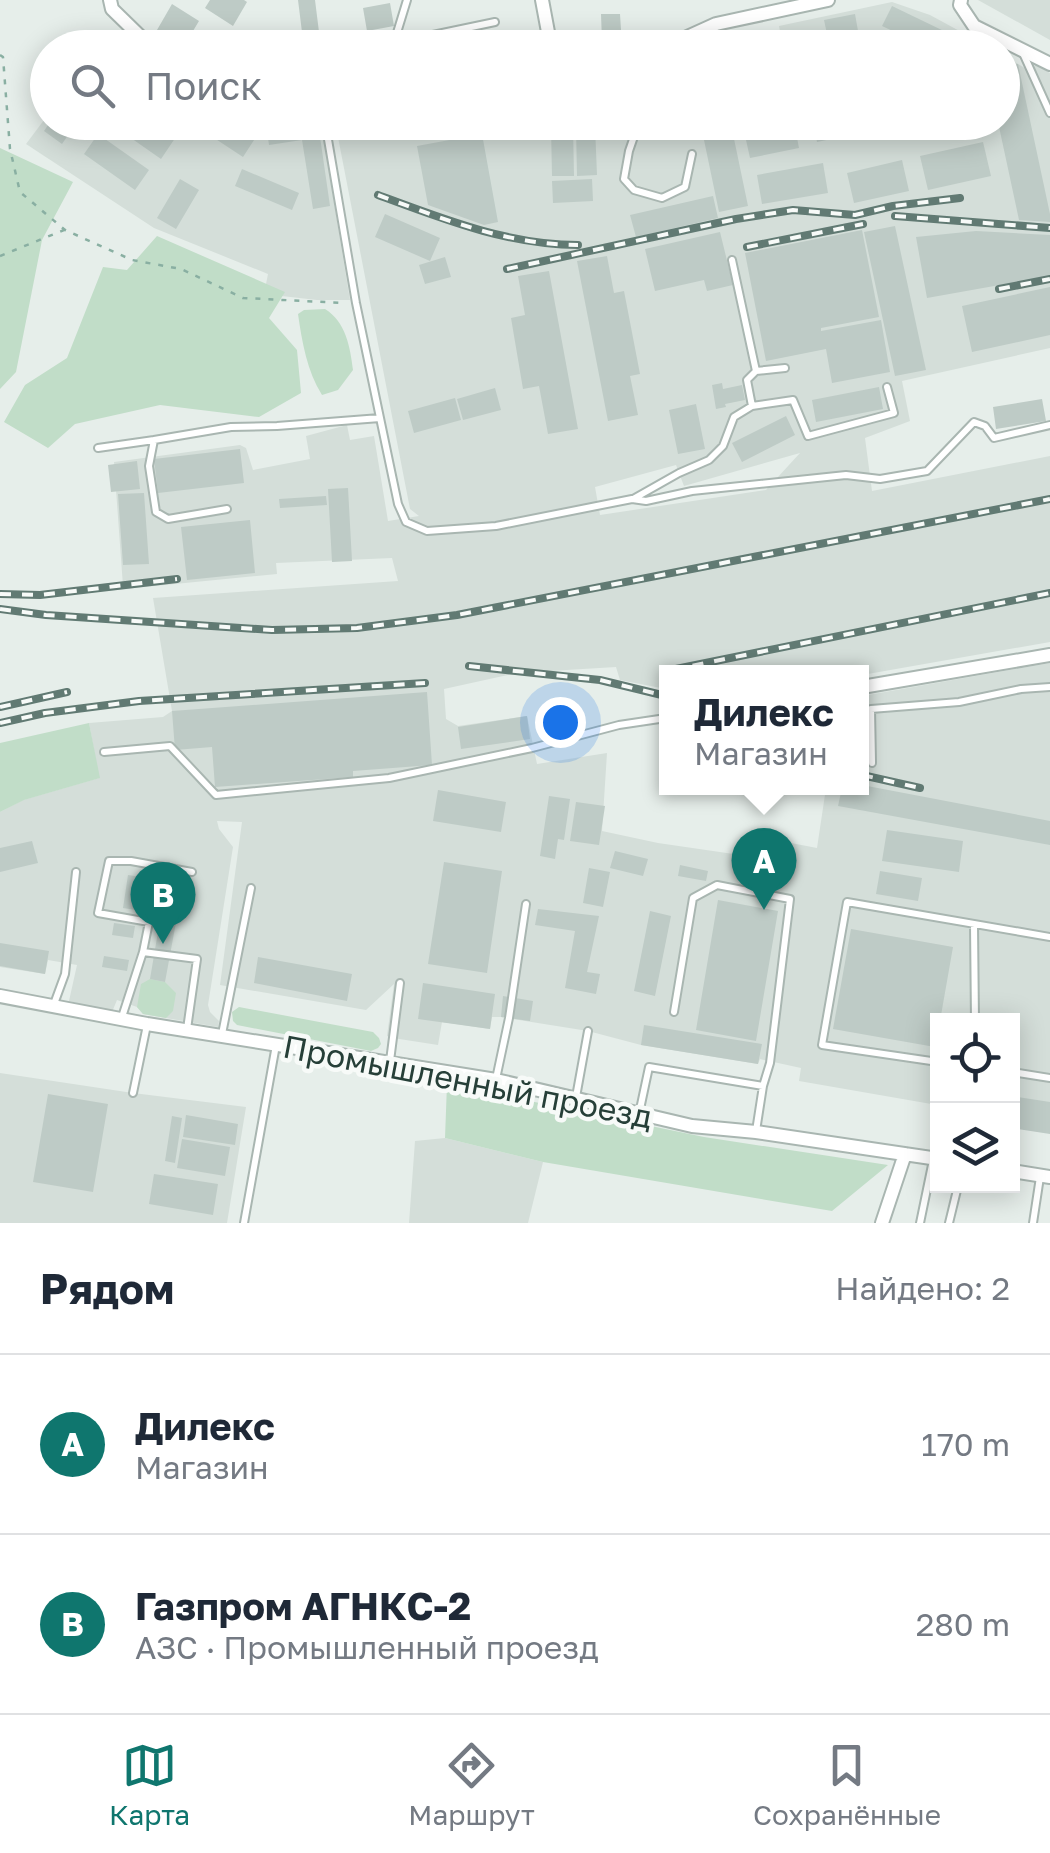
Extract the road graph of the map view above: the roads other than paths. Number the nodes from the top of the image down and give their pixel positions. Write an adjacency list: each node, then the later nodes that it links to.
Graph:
1 (110, 0): 7 (street)
2 (406, 0): 8 (lane)
3 (542, 0): 10 (street)
4 (828, 0): 11 (street)
5 (961, 0): 12 (street)
6 (495, 22): 9 (lane)
7 (134, 30)
8 (398, 30)
9 (457, 30)
10 (548, 30)
11 (703, 30)
12 (982, 30)
13 (1022, 50): 14 (street); 15 (lane)
14 (1050, 64)
15 (1050, 114)
16 (329, 140): 24 (lane)
17 (634, 140): 18 (lane)
18 (692, 154)
19 (732, 260): 21 (lane)
20 (786, 368): 21 (lane)
21 (756, 371): 23 (lane)
22 (887, 387): 23 (lane)
23 (752, 406): 28 (lane)
24 (380, 418): 26 (lane); 28 (lane)
25 (1050, 425): 28 (lane)
26 (154, 440): 27 (lane); 29 (lane)
27 (98, 448)
28 (632, 499)
29 (228, 508)
30 (1050, 655): 31 (street)
31 (869, 686)
32 (1050, 688): 35 (lane)
33 (659, 719): 34 (lane)
34 (104, 752)
35 (872, 763)
36 (76, 872): 45 (lane)
37 (192, 872): 42 (lane)
38 (251, 888): 52 (lane)
39 (526, 904): 58 (lane)
40 (974, 924): 41 (lane); 47 (lane); 54 (lane)
41 (1050, 937)
42 (143, 952): 48 (lane); 50 (lane)
43 (400, 983): 55 (lane)
44 (0, 996): 45 (street, Промышленный проезд)
45 (53, 1005): 48 (street, Промышленный проезд)
46 (674, 1012): 59 (lane)
47 (975, 1013)
48 (121, 1019): 49 (street, Промышленный проезд)
49 (147, 1024): 50 (street, Промышленный проезд); 60 (lane)
50 (187, 1029): 52 (street, Промышленный проезд)
51 (588, 1031): 61 (lane)
52 (222, 1035): 53 (street, Промышленный проезд)
53 (276, 1044): 55 (street, Промышленный проезд); 70 (lane)
54 (930, 1061)
55 (390, 1062): 58 (street, Промышленный проезд)
56 (1020, 1073): 57 (lane)
57 (1050, 1078)
58 (496, 1080): 61 (street, Промышленный проезд)
59 (763, 1086): 62 (lane); 63 (lane)
60 (133, 1093)
61 (576, 1098): 62 (street, Промышленный проезд)
62 (639, 1114): 63 (street, Промышленный проезд)
63 (756, 1132): 64 (street, Промышленный проезд)
64 (905, 1154): 65 (street, Промышленный проезд); 71 (street)
65 (930, 1158)
66 (1020, 1172): 67 (street)
67 (1045, 1176): 74 (lane)
68 (930, 1180): 72 (lane)
69 (956, 1193): 73 (lane)
70 (244, 1223)
71 (882, 1223)
72 (920, 1223)
73 (948, 1223)
74 (1033, 1223)

